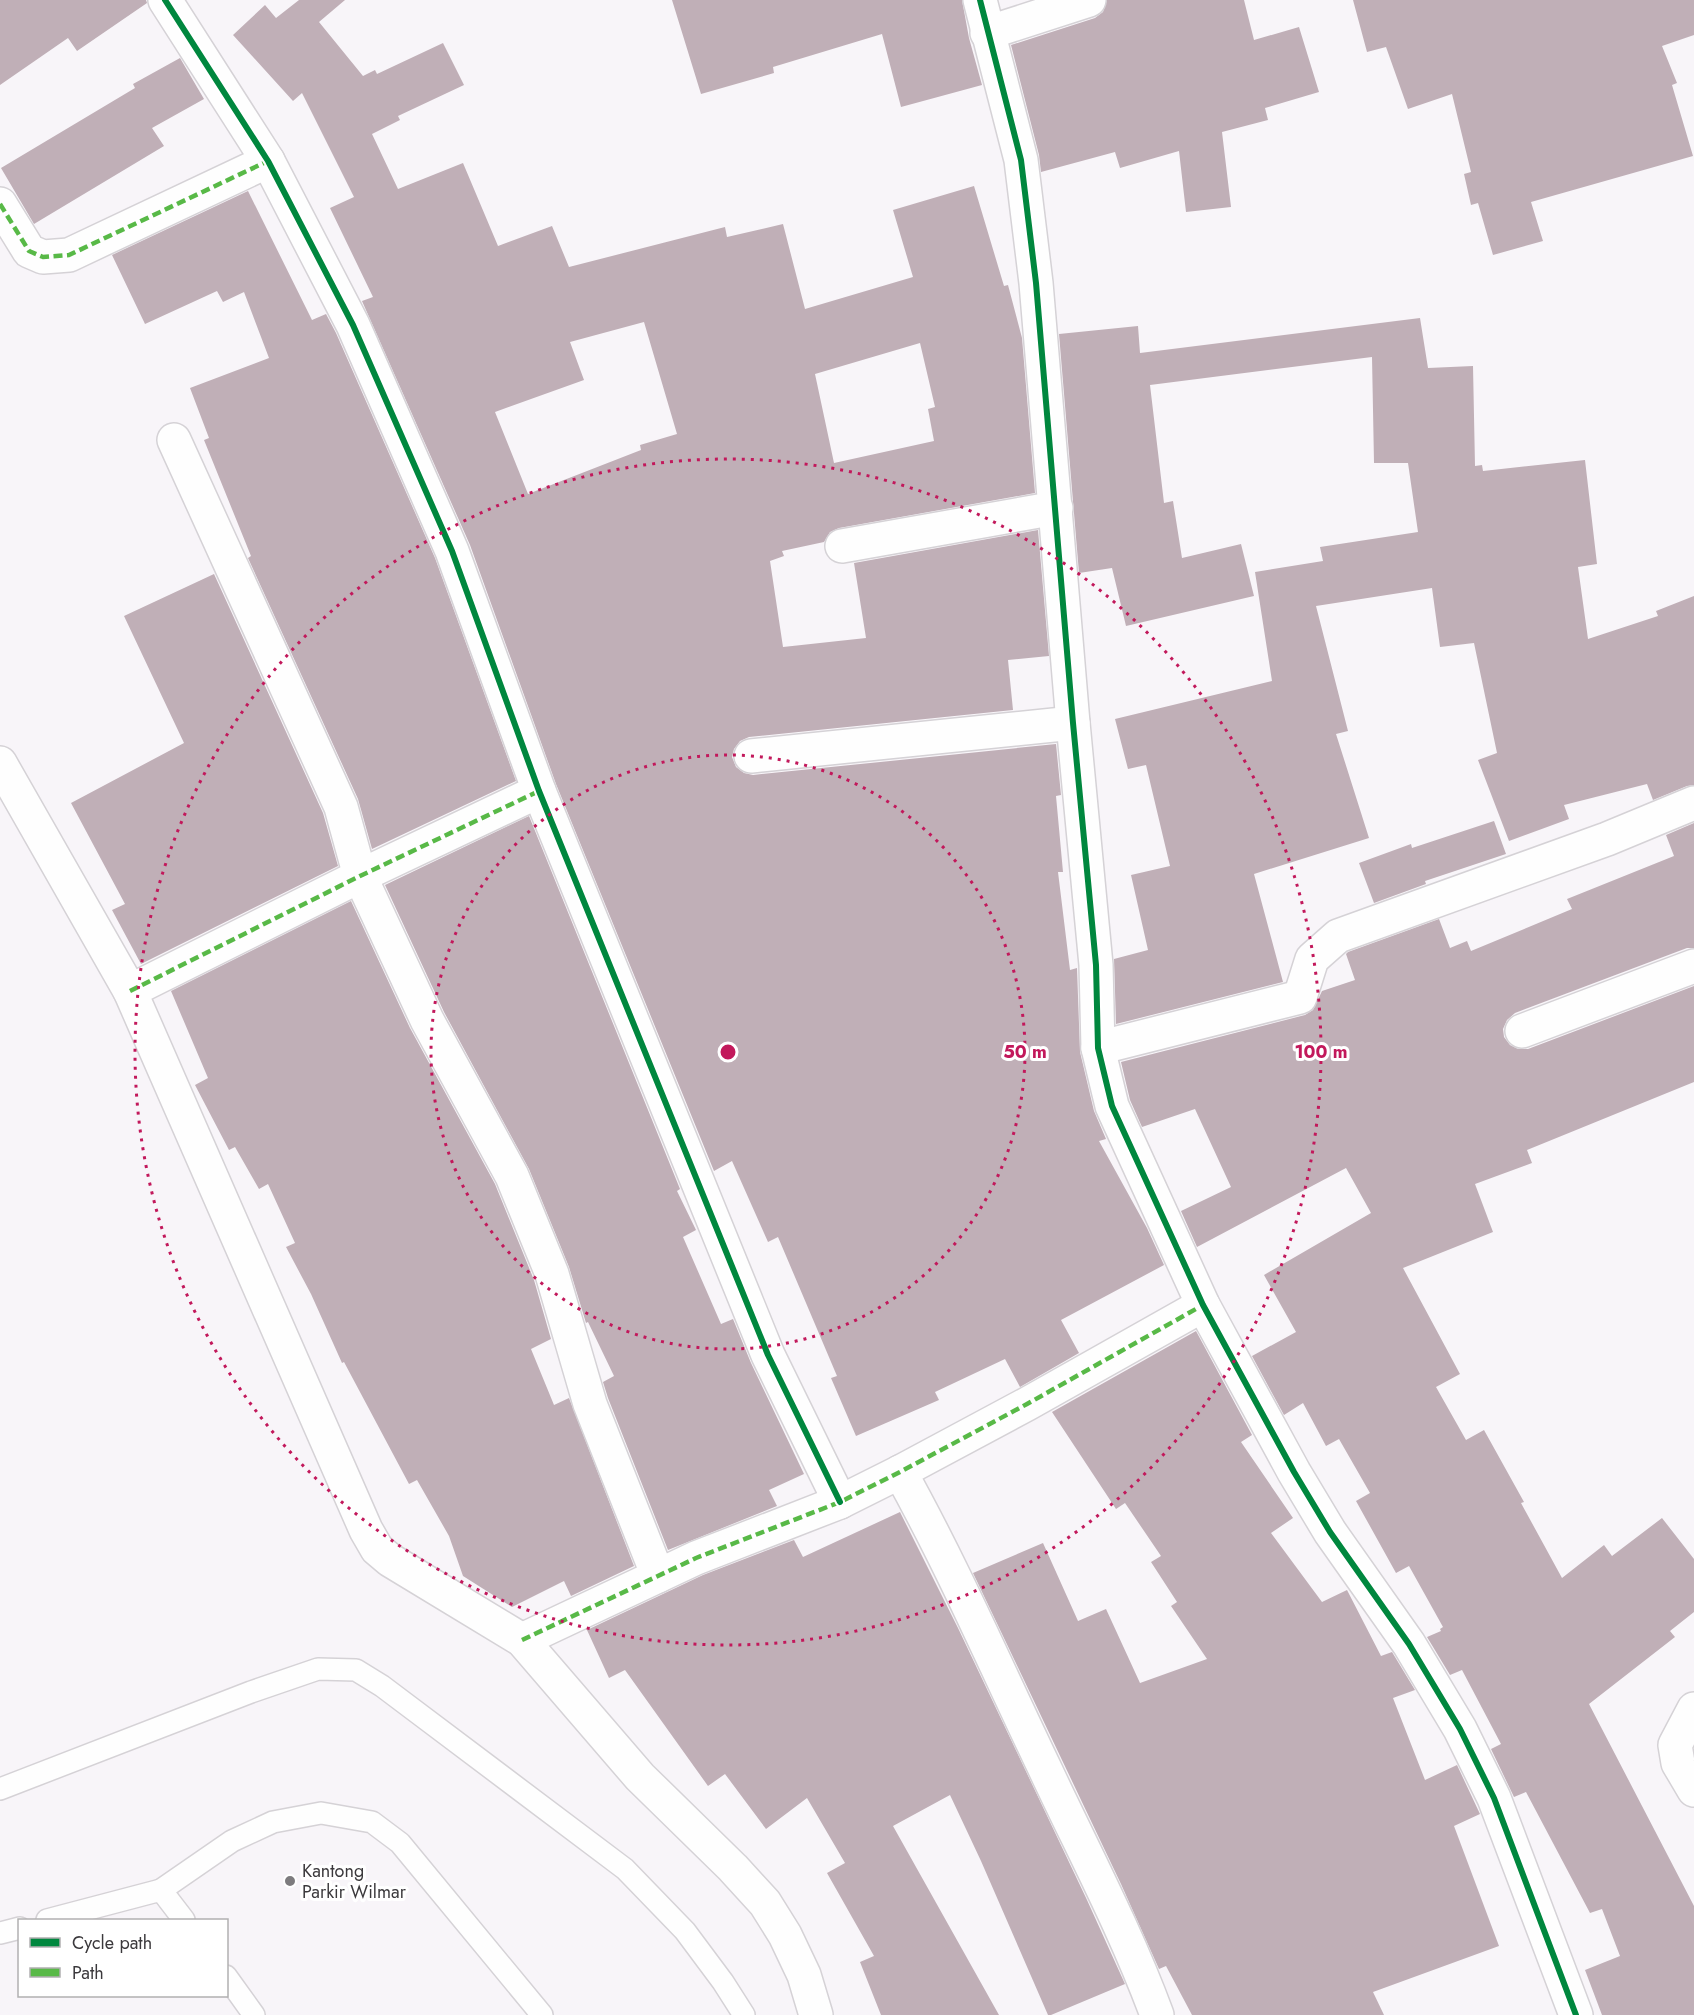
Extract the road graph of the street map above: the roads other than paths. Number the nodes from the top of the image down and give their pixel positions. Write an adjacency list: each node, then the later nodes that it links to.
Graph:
1 (165, 0): 5 (street)
2 (980, 0): 4 (street)
3 (1089, 0): 4 (street)
4 (987, 33): 8 (street)
5 (268, 161): 6 (street); 13 (street)
6 (0, 204)
7 (174, 441): 15 (street)
8 (1056, 508): 9 (street); 10 (street)
9 (842, 546)
10 (1073, 723): 11 (street); 19 (street)
11 (751, 756)
12 (0, 763): 17 (street)
13 (539, 791): 15 (street); 22 (street)
14 (1694, 803): 19 (street)
15 (360, 876): 17 (street); 23 (street)
16 (1694, 966): 18 (street)
17 (130, 991): 24 (street)
18 (1522, 1030)
19 (1098, 1048): 20 (street)
20 (1203, 1305): 21 (street); 39 (street)
21 (900, 1472): 22 (street); 38 (street)
22 (840, 1502): 23 (street)
23 (658, 1576): 24 (street)
24 (522, 1641): 37 (street)
25 (1694, 1709): 27 (street)
26 (0, 1789): 36 (lane)
27 (1694, 1790)
28 (161, 1890): 29 (lane); 30 (lane); 35 (lane)
29 (51, 1919)
30 (183, 1919)
31 (18, 1928): 32 (lane)
32 (0, 1933)
33 (228, 1979): 34 (lane)
34 (254, 2015)
35 (542, 2015)
36 (744, 2015)
37 (816, 2015)
38 (1157, 2015)
39 (1576, 2015)

